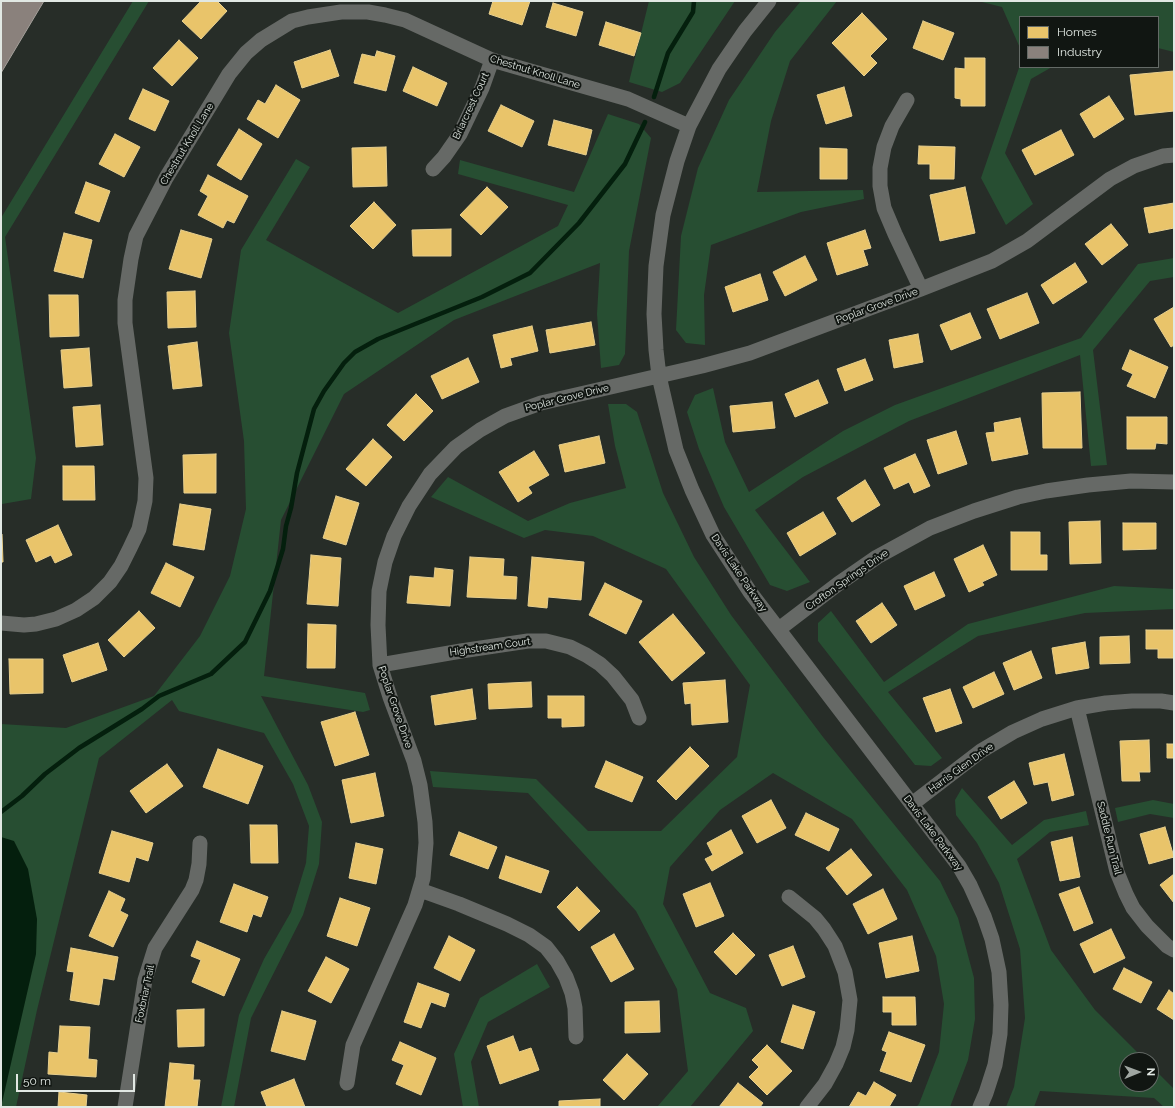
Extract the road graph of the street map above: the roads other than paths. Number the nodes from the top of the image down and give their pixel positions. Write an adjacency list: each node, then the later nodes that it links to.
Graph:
1 (769, 1): 4 (street, Davis Lake Parkway)
2 (492, 60): 4 (street, Chestnut Knoll Lane); 6 (street, Briarcrest Court); 10 (street, Chestnut Knoll Lane)
3 (908, 100): 7 (street)
4 (689, 126): 8 (street, Davis Lake Parkway)
5 (1174, 154): 7 (street, Poplar Grove Drive)
6 (433, 169)
7 (921, 289): 8 (street, Poplar Grove Drive)
8 (659, 376): 11 (street, Davis Lake Parkway); 12 (street, Poplar Grove Drive)
9 (1174, 482): 11 (street, Crofton Springs Drive)
10 (1, 622)
11 (779, 629): 16 (street, Davis Lake Parkway)
12 (380, 665): 15 (street, Highstream Court); 18 (street, Poplar Grove Drive)
13 (1174, 703): 14 (street, Harris Glen Drive)
14 (1077, 708): 16 (street, Harris Glen Drive); 20 (street, Saddle Run Trail)
15 (639, 718)
16 (912, 804): 25 (street, Davis Lake Parkway)
17 (200, 843): 23 (street, Foxbriar Trail)
18 (420, 890): 21 (street); 22 (street, Poplar Grove Drive)
19 (789, 897): 24 (street)
20 (1174, 950)
21 (576, 1037)
22 (348, 1083)
23 (125, 1107)
24 (807, 1107)
25 (980, 1107)

